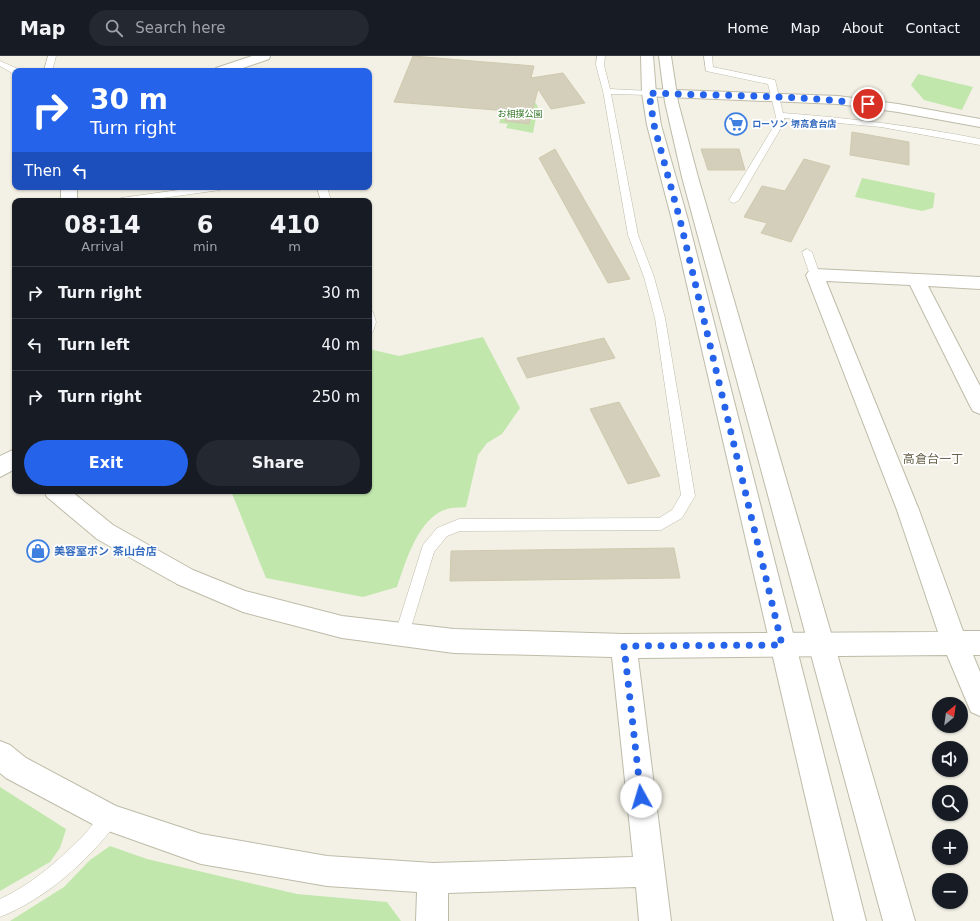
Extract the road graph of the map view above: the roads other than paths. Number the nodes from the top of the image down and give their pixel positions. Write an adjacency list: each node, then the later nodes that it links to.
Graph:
1 (52, 56): 8 (lane)
2 (264, 56): 9 (street)
3 (601, 56): 11 (lane)
4 (647, 56): 12 (street)
5 (665, 56): 12 (street)
6 (708, 56): 13 (lane)
7 (0, 63): 10 (lane)
8 (49, 68)
9 (230, 68)
10 (12, 70)
11 (607, 91): 12 (lane); 26 (lane)
12 (659, 93): 13 (street); 28 (street); 30 (street)
13 (777, 97): 14 (lane); 15 (street)
14 (780, 115): 16 (lane); 19 (lane)
15 (980, 123)
16 (980, 142)
17 (199, 190): 18 (lane)
18 (142, 198)
19 (734, 200)
20 (807, 252): 21 (lane)
21 (815, 275): 22 (street); 27 (street)
22 (916, 280): 23 (street); 24 (street)
23 (980, 283)
24 (980, 406)
25 (59, 494): 26 (street)
26 (402, 634): 29 (street)
27 (968, 643): 30 (street); 31 (street)
28 (782, 645): 29 (street); 30 (street); 39 (street)
29 (624, 646): 34 (street)
30 (822, 646): 40 (street)
31 (980, 703)
32 (0, 755): 33 (street)
33 (110, 818): 35 (street); 36 (lane)
34 (650, 872): 35 (street); 38 (street)
35 (433, 878): 37 (street)
36 (0, 908)
37 (432, 921)
38 (655, 921)
39 (850, 921)
40 (899, 921)

